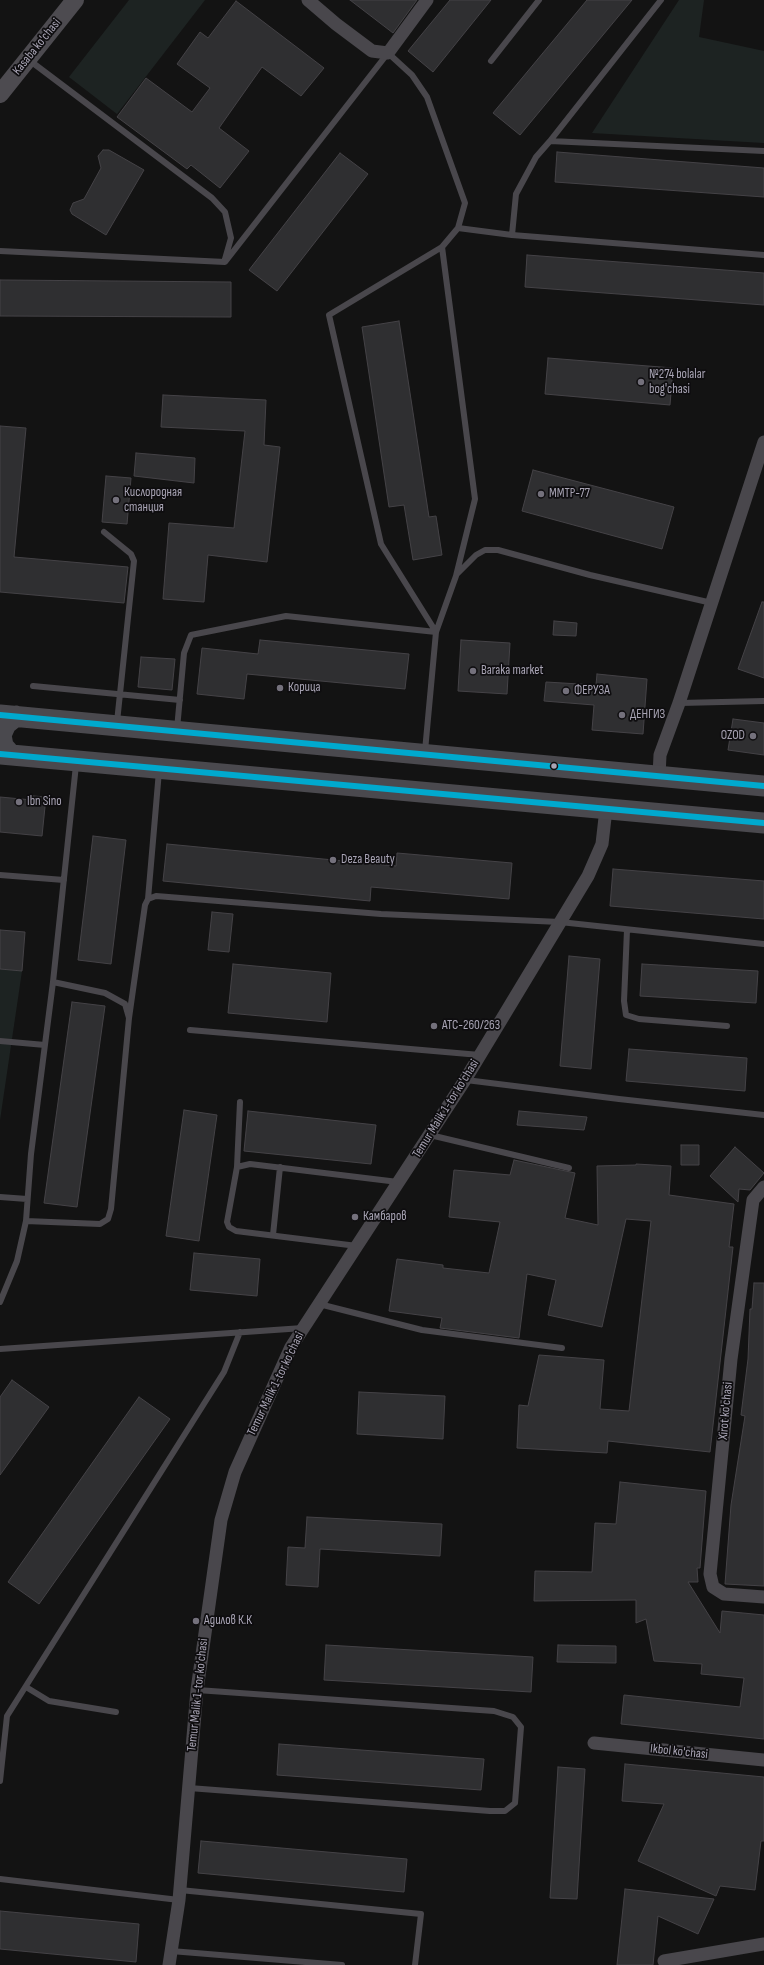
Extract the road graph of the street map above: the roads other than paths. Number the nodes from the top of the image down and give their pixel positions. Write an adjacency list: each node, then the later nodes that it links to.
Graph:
1 (75, 0): 7 (street, Kasaba ko'chasi)
2 (308, 0): 6 (street)
3 (427, 0): 6 (street)
4 (539, 0): 8 (lane)
5 (661, 0): 10 (lane)
6 (388, 53): 12 (lane); 17 (lane)
7 (27, 59): 9 (street, Kasaba ko'chasi); 17 (lane)
8 (491, 61)
9 (0, 94)
10 (550, 141): 11 (lane); 13 (lane)
11 (764, 151)
12 (458, 228): 13 (lane); 14 (lane)
13 (512, 235): 16 (lane)
14 (442, 247): 20 (lane); 22 (lane)
15 (0, 251): 17 (lane)
16 (764, 255)
17 (225, 262)
18 (764, 442): 21 (street)
19 (104, 532): 24 (lane)
20 (456, 576): 21 (lane); 22 (lane)
21 (712, 603): 27 (street)
22 (436, 632): 25 (lane); 31 (lane)
23 (33, 686): 24 (lane)
24 (121, 694): 25 (lane); 29 (lane)
25 (180, 700): 30 (lane)
26 (764, 700): 27 (lane)
27 (680, 702): 35 (street)
28 (8, 716): 29 (main road); 32 (main road)
29 (116, 726): 30 (main road)
30 (176, 731): 31 (main road)
31 (425, 754): 35 (main road)
32 (6, 755): 33 (main road)
33 (77, 761): 34 (main road); 40 (lane)
34 (159, 769): 37 (main road); 41 (lane)
35 (659, 776): 36 (main road)
36 (764, 786)
37 (606, 809): 38 (main road); 42 (street, Temur Malik 1-tor ko'chasi)
38 (764, 823)
39 (0, 875): 40 (lane)
40 (64, 880): 45 (lane)
41 (148, 899): 42 (lane); 46 (lane)
42 (560, 922): 43 (lane); 51 (street, Temur Malik 1-tor ko'chasi)
43 (627, 930): 44 (lane); 47 (lane)
44 (764, 944)
45 (53, 982): 46 (lane); 50 (lane)
46 (129, 1018): 63 (lane)
47 (727, 1026)
48 (190, 1030): 51 (lane)
49 (0, 1041): 50 (lane)
50 (45, 1045): 62 (lane)
51 (480, 1055): 52 (street, Temur Malik 1-tor ko'chasi)
52 (465, 1080): 54 (lane); 55 (street, Temur Malik 1-tor ko'chasi)
53 (240, 1102): 56 (lane)
54 (764, 1115)
55 (430, 1135): 58 (lane); 59 (street, Temur Malik 1-tor ko'chasi)
56 (237, 1167): 57 (lane); 64 (lane)
57 (280, 1167): 59 (lane); 64 (lane)
58 (570, 1168)
59 (400, 1182): 65 (street, Temur Malik 1-tor ko'chasi)
60 (764, 1188): 72 (street, Xirot ko'chasi)
61 (0, 1197): 62 (lane)
62 (27, 1199): 63 (lane)
63 (26, 1221): 66 (lane)
64 (273, 1235): 65 (lane)
65 (357, 1246): 67 (street, Temur Malik 1-tor ko'chasi)
66 (0, 1302)
67 (318, 1304): 68 (street, Temur Malik 1-tor ko'chasi); 70 (lane)
68 (303, 1328): 69 (lane); 74 (street, Temur Malik 1-tor ko'chasi)
69 (240, 1332): 71 (lane); 73 (lane)
70 (562, 1348)
71 (0, 1349)
72 (764, 1597)
73 (26, 1687): 75 (lane); 77 (lane)
74 (197, 1690): 80 (street, Temur Malik 1-tor ko'chasi); 80 (lane)
75 (116, 1712)
76 (594, 1743): 78 (street, Ikbol ko'chasi)
77 (1, 1760): 79 (lane)
78 (764, 1760)
79 (0, 1781)
80 (189, 1788): 82 (street, Temur Malik 1-tor ko'chasi)
81 (0, 1879): 82 (lane)
82 (180, 1895): 84 (street, Temur Malik 1-tor ko'chasi); 88 (lane)
83 (764, 1944): 85 (street)
84 (171, 1951): 86 (street, Temur Malik 1-tor ko'chasi); 87 (lane)
85 (664, 1961)
86 (169, 1965)
87 (342, 1965)
88 (415, 1965)

